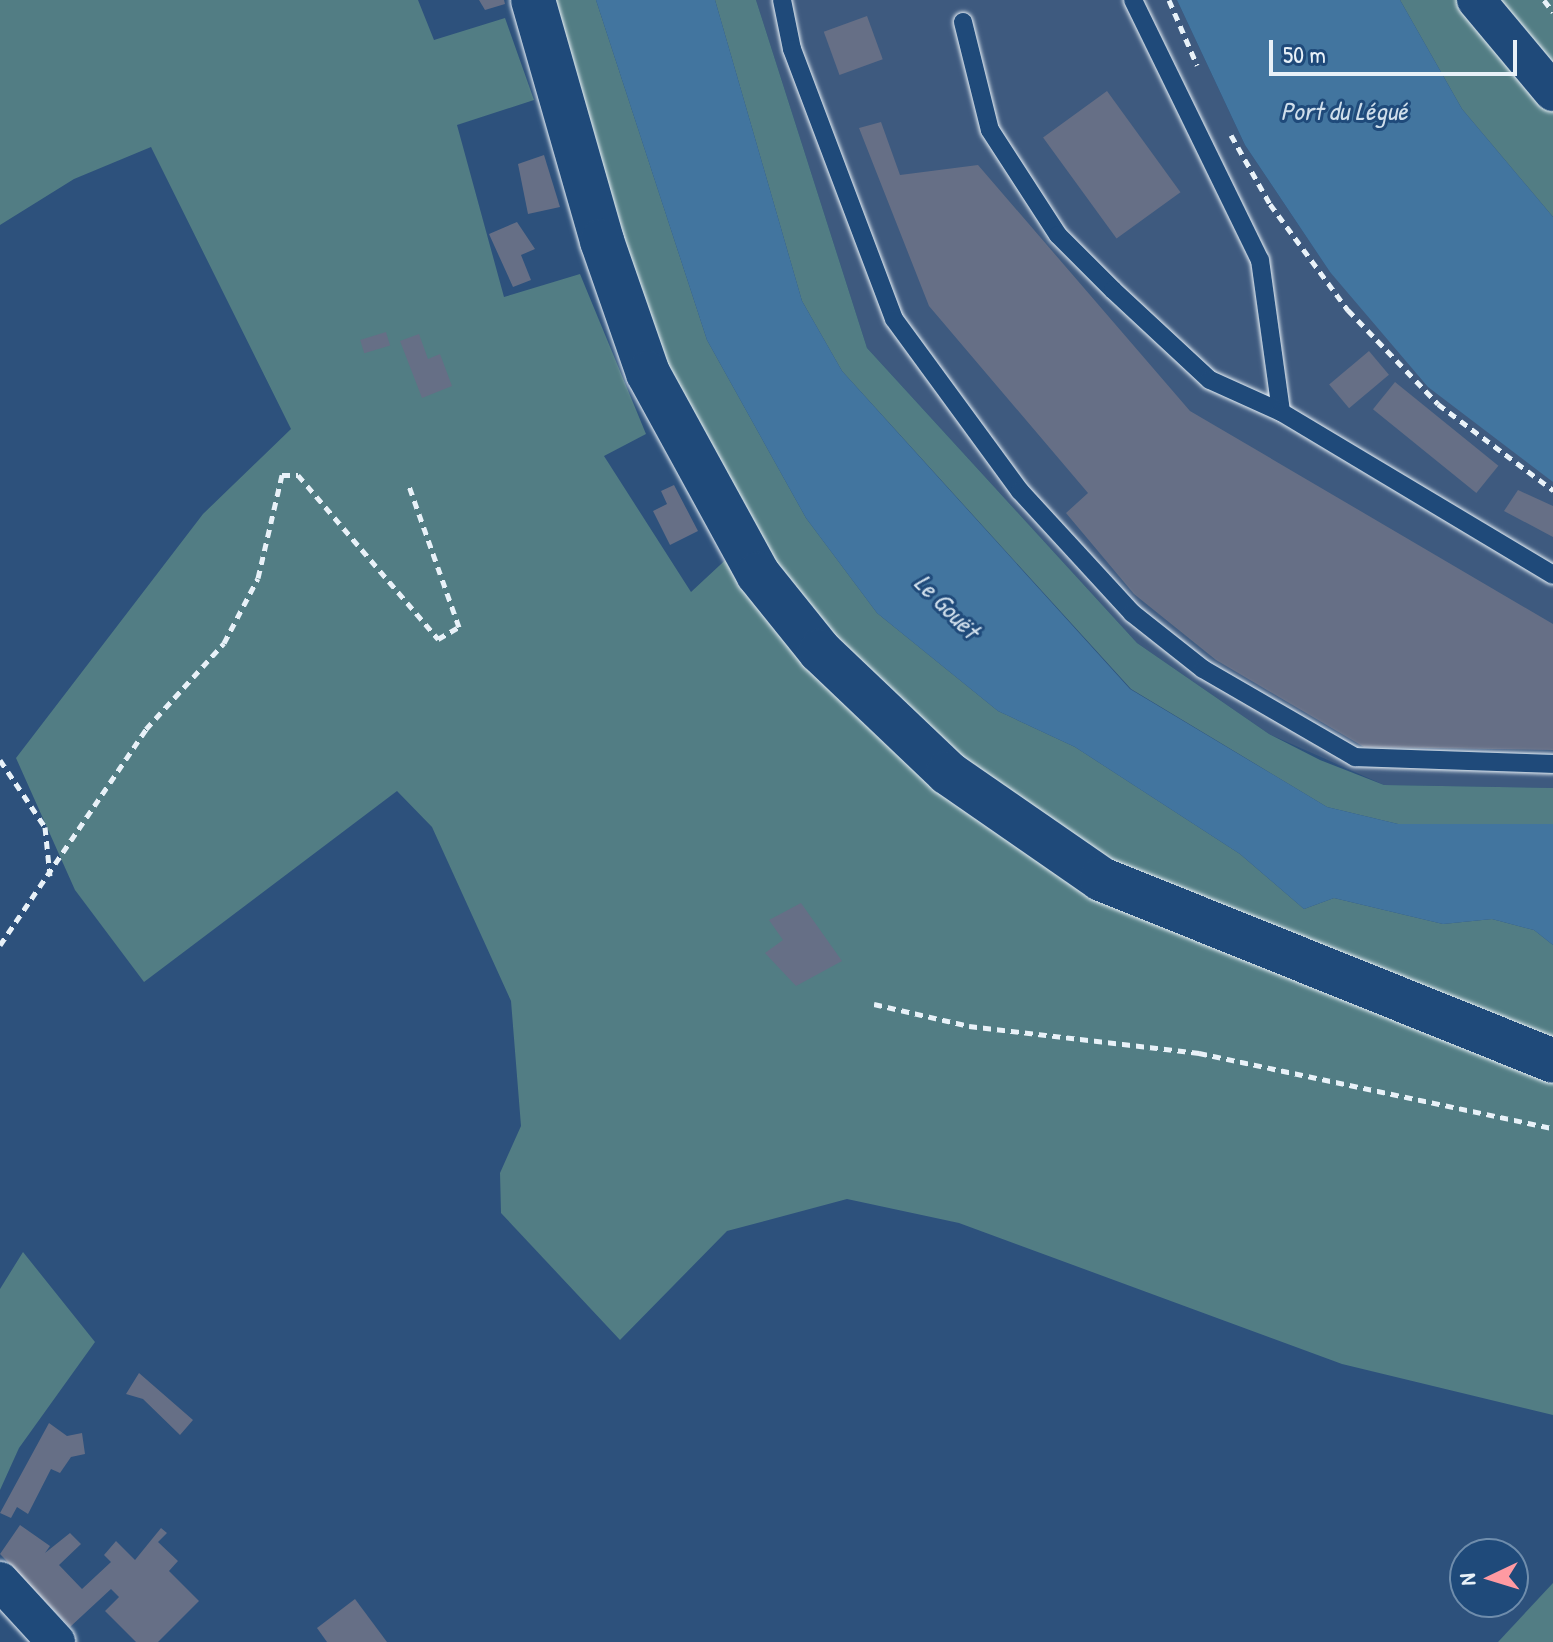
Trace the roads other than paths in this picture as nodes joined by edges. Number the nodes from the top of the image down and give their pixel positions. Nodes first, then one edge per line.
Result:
1 (533, 0) edge
2 (782, 0) edge
3 (1133, 0) edge
4 (1476, 0) edge
5 (963, 22) dead end
6 (1553, 92) edge
7 (1281, 412) junction
8 (1553, 575) edge
9 (1553, 764) edge
10 (1553, 1061) edge
11 (0, 1581) edge
12 (56, 1642) edge

1 - 10 street
2 - 9 lane
3 - 7 lane
4 - 6 street
5 - 7 lane
7 - 8 lane
11 - 12 street

